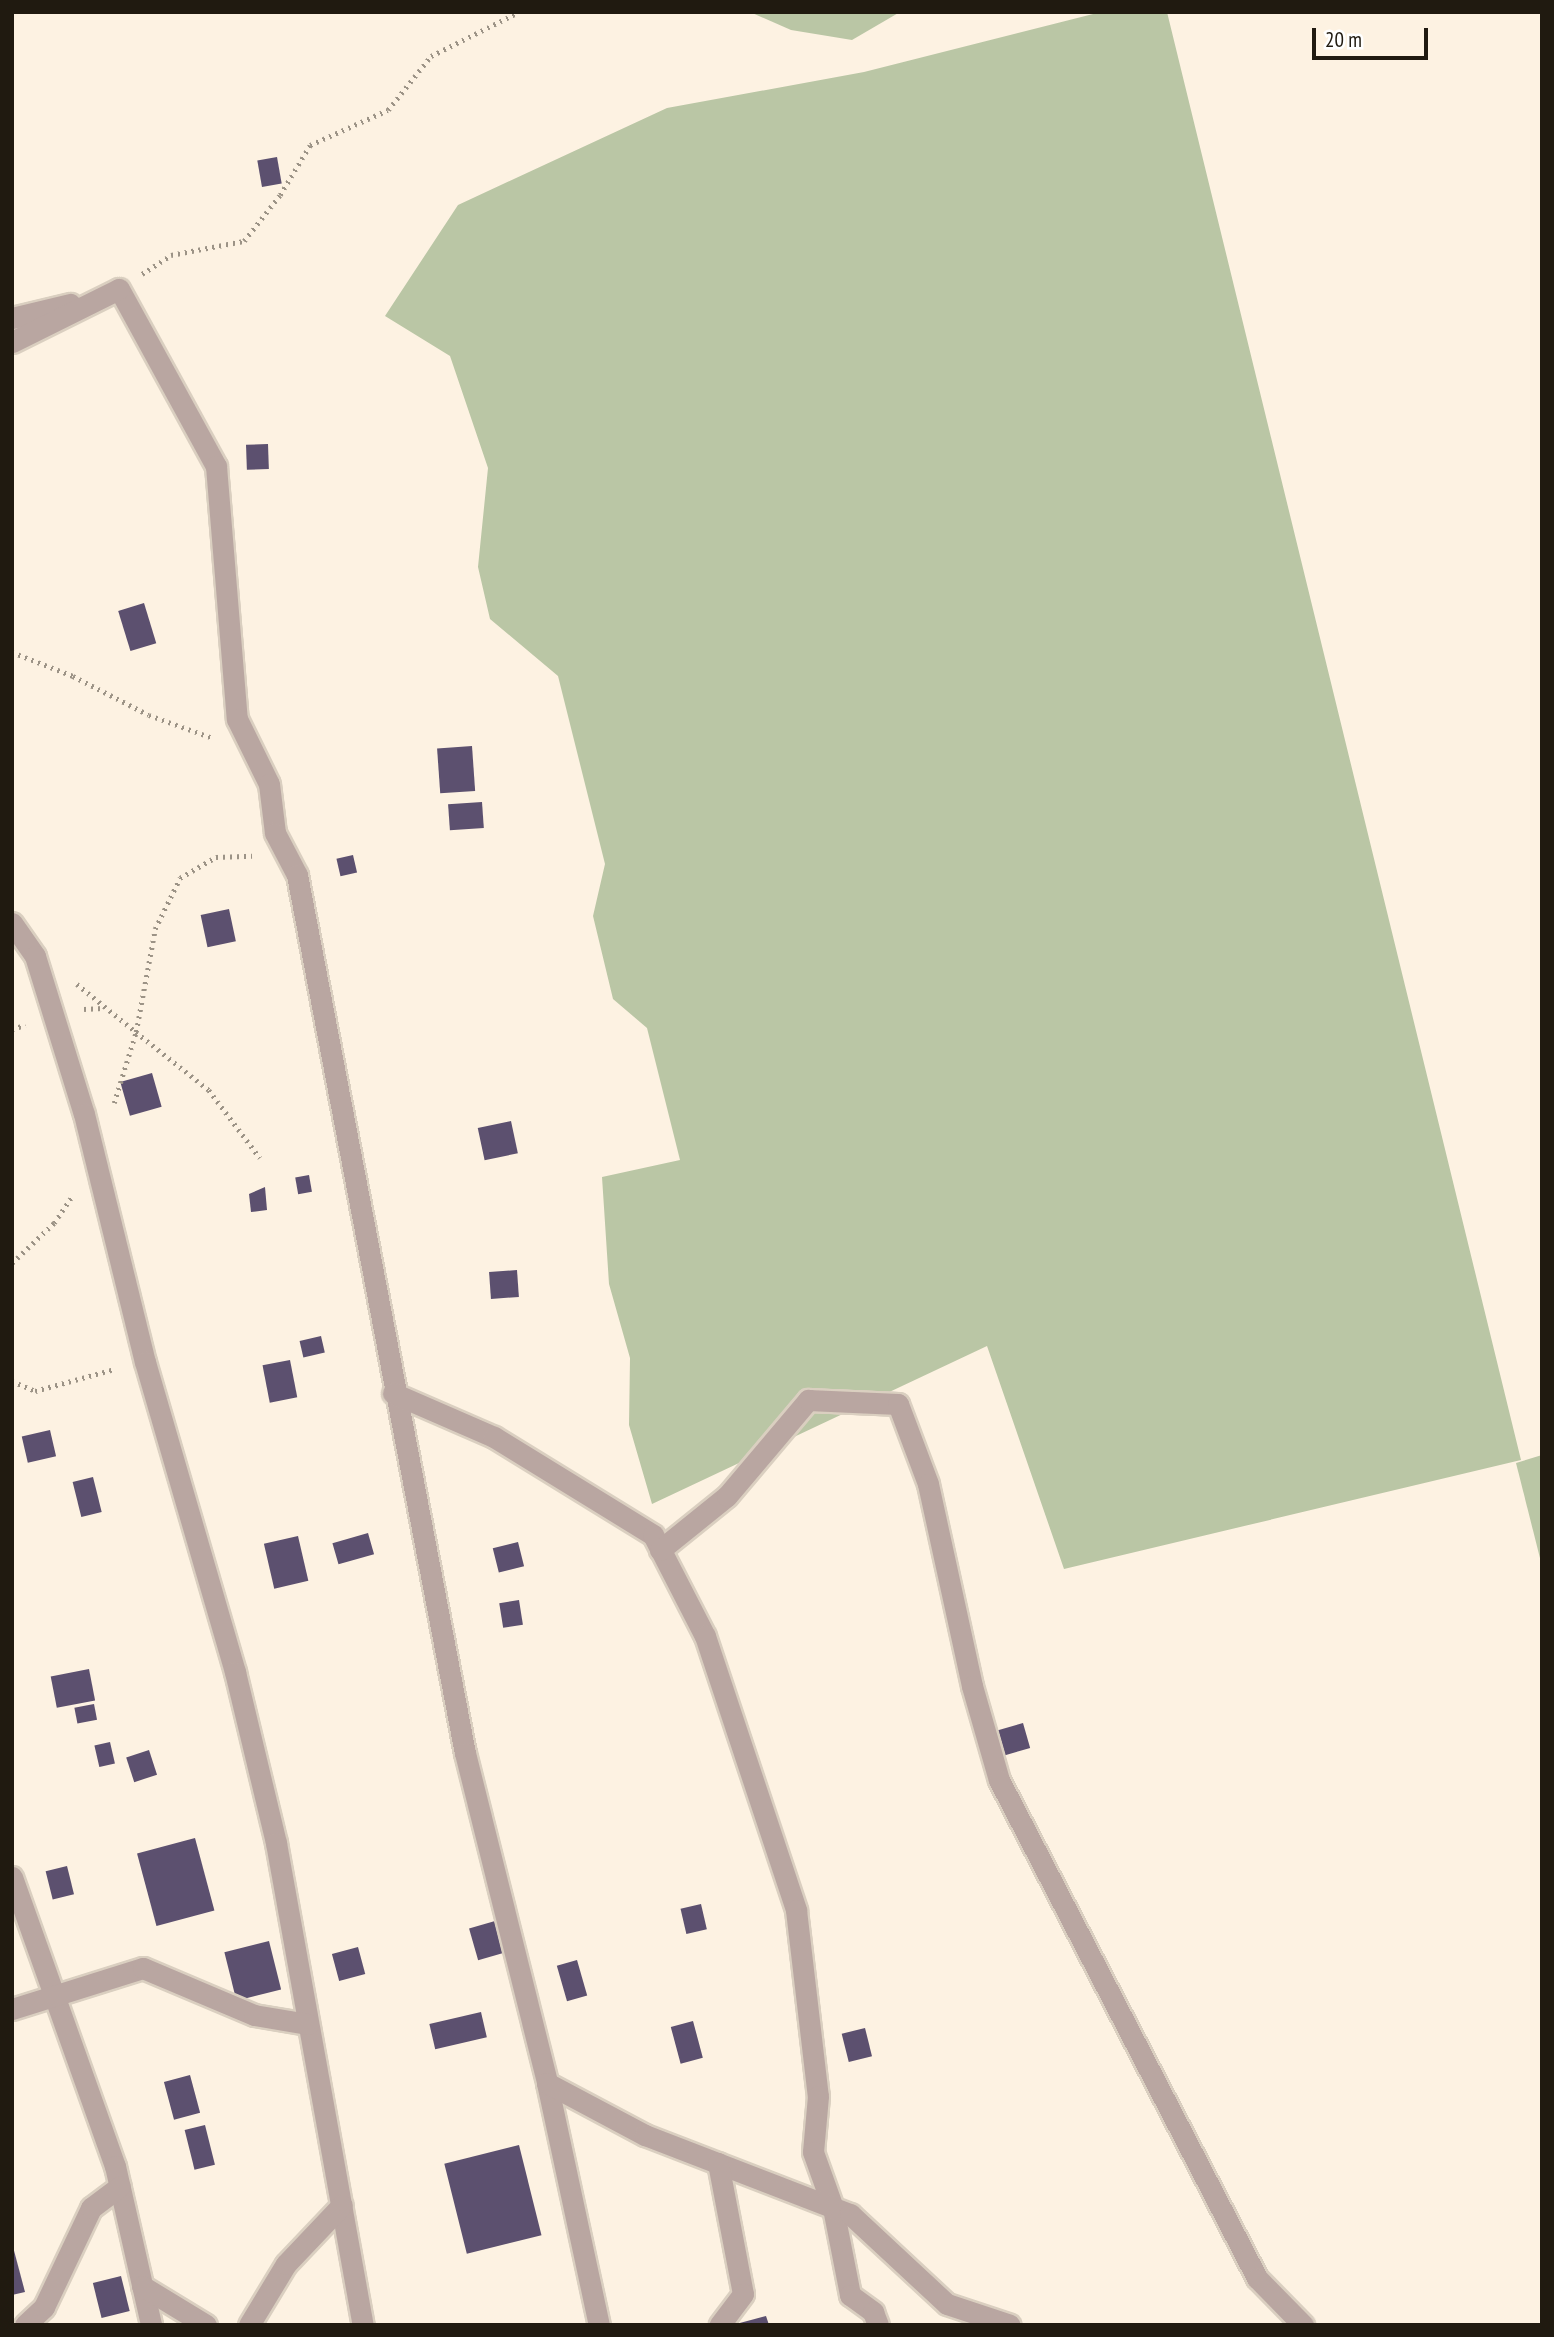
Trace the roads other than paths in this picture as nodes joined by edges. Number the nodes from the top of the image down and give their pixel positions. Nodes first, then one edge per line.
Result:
1 (119, 289) junction
2 (12, 318) edge
3 (12, 342) edge
4 (12, 923) edge
5 (393, 1392) junction
6 (660, 1550) junction
7 (12, 1877) edge
8 (55, 1992) junction
9 (12, 2009) edge
10 (308, 2024) junction
11 (547, 2083) junction
12 (718, 2163) junction
13 (120, 2186) junction
14 (342, 2205) junction
15 (833, 2208) junction
16 (142, 2286) junction
17 (25, 2325) edge
18 (151, 2325) edge
19 (206, 2325) edge
20 (249, 2325) edge
21 (363, 2325) edge
22 (598, 2325) edge
23 (720, 2325) edge
24 (878, 2325) edge
25 (1010, 2325) edge
26 (1303, 2325) edge

1 - 2 street
1 - 3 street
1 - 5 street
4 - 10 street
5 - 6 street
5 - 11 street
6 - 15 street
6 - 26 street
7 - 8 street
8 - 9 street
8 - 10 street
8 - 13 street
10 - 14 street
11 - 12 street
11 - 22 street
12 - 15 street
12 - 23 street
13 - 16 street
13 - 17 street
14 - 20 street
14 - 21 street
15 - 24 street
15 - 25 street
16 - 18 street
16 - 19 street

